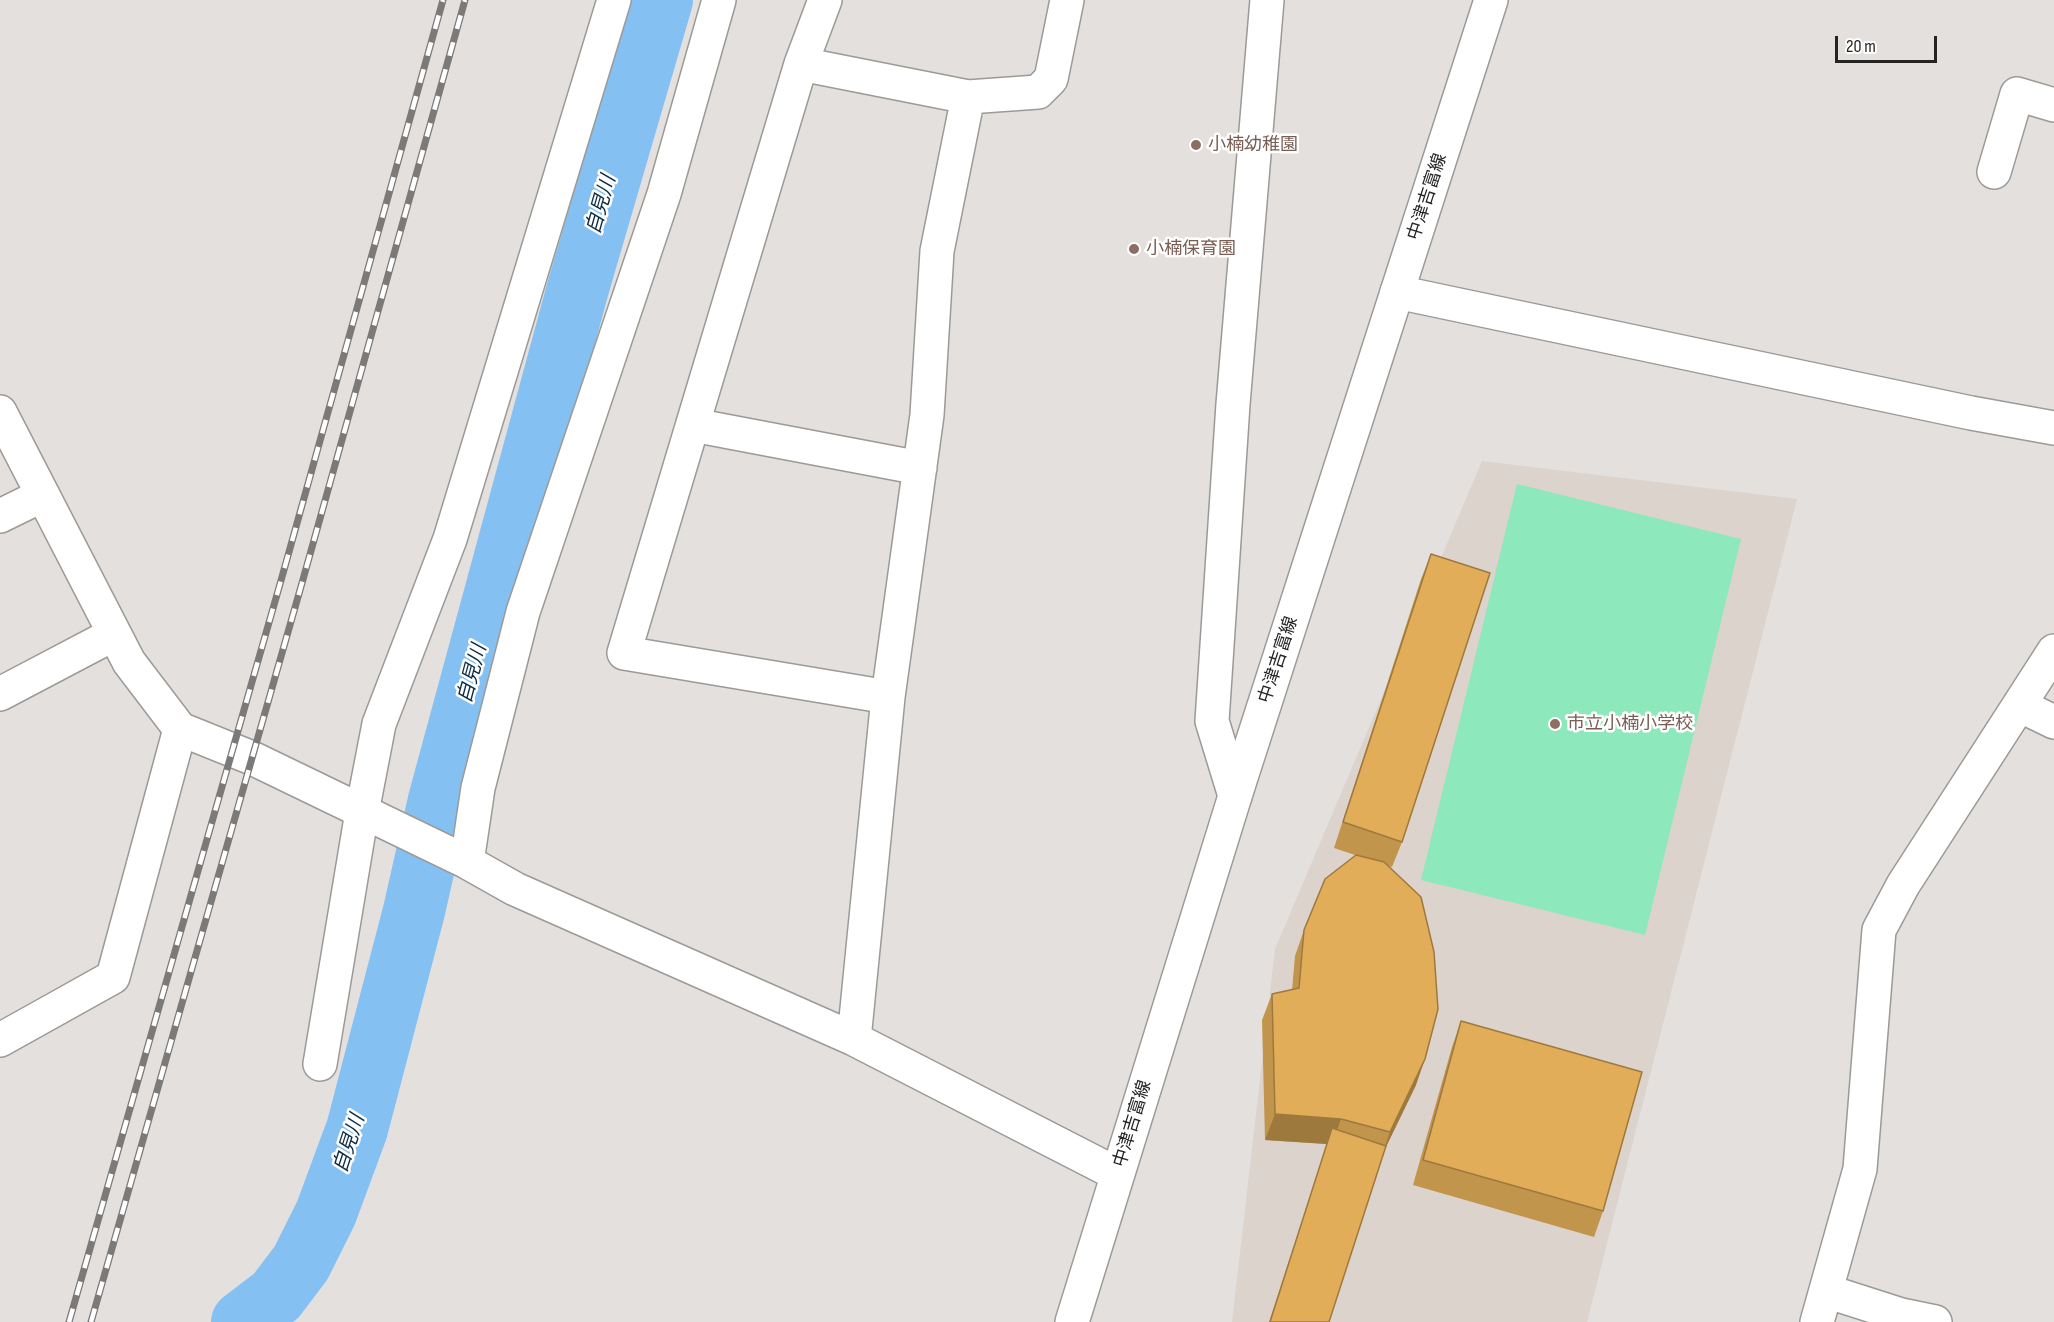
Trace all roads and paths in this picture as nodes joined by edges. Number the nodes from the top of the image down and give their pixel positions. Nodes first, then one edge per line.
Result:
1 (614, 0) edge
2 (719, 0) edge
3 (825, 0) edge
4 (1067, 0) edge
5 (1267, 0) edge
6 (1491, 0) edge
7 (801, 64) junction
8 (968, 97) junction
9 (2054, 105) edge
10 (1994, 172) dead end
11 (1397, 292) junction
12 (0, 412) edge
13 (693, 425) junction
14 (2054, 428) edge
15 (920, 468) junction
16 (43, 495) junction
17 (0, 516) edge
18 (114, 634) junction
19 (2054, 651) edge
20 (0, 693) edge
21 (888, 697) junction
22 (2019, 705) junction
23 (2054, 722) edge
24 (180, 729) junction
25 (1235, 796) junction
26 (369, 816) junction
27 (467, 862) junction
28 (854, 1039) junction
29 (0, 1040) edge
30 (320, 1064) dead end
31 (1117, 1174) junction
32 (1826, 1291) junction
33 (1072, 1322) edge
34 (1817, 1322) edge
35 (1935, 1322) edge

1 - 26 street
2 - 27 street
3 - 7 street
4 - 8 street
5 - 25 street
6 - 11 street, 中津吉富線
7 - 8 street
7 - 13 street
8 - 15 street
9 - 10 street
11 - 14 street
11 - 25 street, 中津吉富線
12 - 16 street
13 - 15 street
13 - 21 street
15 - 21 street
16 - 17 street
16 - 18 street
18 - 20 street
18 - 24 street
19 - 22 street
21 - 28 street
22 - 23 street
22 - 32 street
24 - 26 street
24 - 29 street
25 - 31 street, 中津吉富線
26 - 27 street
26 - 30 street
27 - 28 street
28 - 31 street
31 - 33 street, 中津吉富線
32 - 34 street
32 - 35 street

